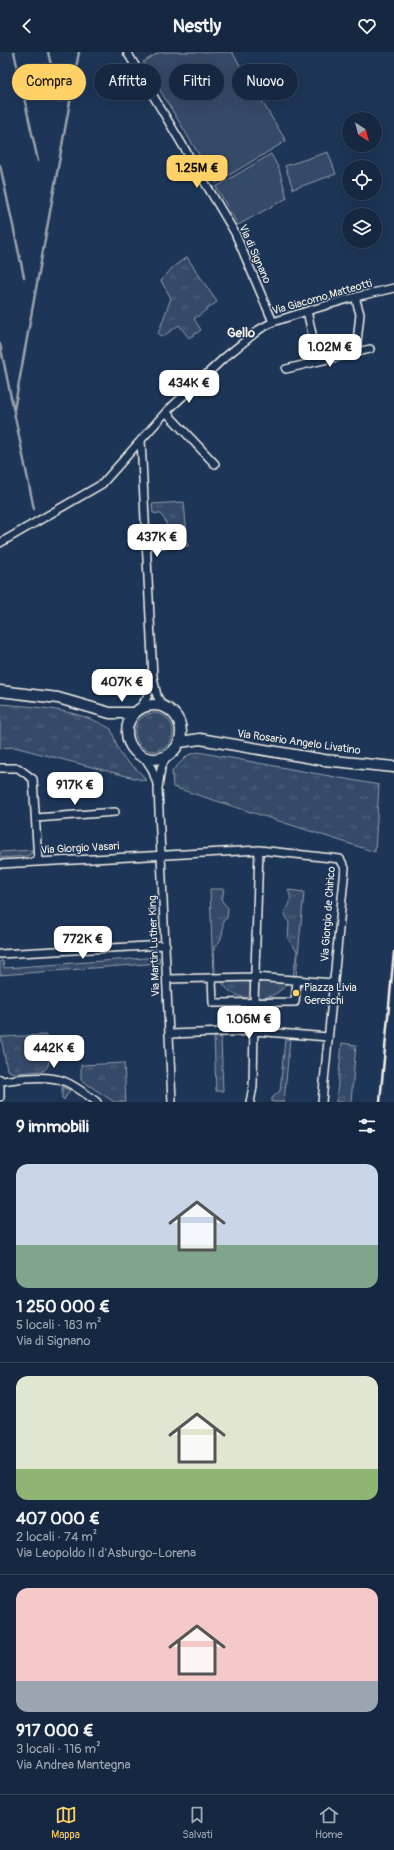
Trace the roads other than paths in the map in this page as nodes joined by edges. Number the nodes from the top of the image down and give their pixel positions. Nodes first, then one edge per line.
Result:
1 (127, 52) edge
2 (394, 288) edge
3 (355, 297) junction
4 (308, 311) junction
5 (273, 322) junction
6 (370, 349) dead end
7 (356, 351) junction
8 (318, 361) junction
9 (286, 369) dead end
10 (166, 412) junction
11 (141, 440) junction
12 (215, 464) dead end
13 (0, 543) edge
14 (153, 677) junction
15 (0, 691) edge
16 (163, 706) junction
17 (137, 710) junction
18 (110, 714) junction
19 (181, 726) junction
20 (127, 732) junction
21 (200, 739) junction
22 (180, 742) junction
23 (166, 757) junction
24 (145, 758) junction
25 (394, 766) edge
26 (0, 768) edge
27 (158, 788) junction
28 (115, 812) dead end
29 (36, 818) junction
30 (259, 850) junction
31 (162, 854) junction
32 (38, 861) junction
33 (0, 864) edge
34 (166, 945) junction
35 (0, 954) edge
36 (255, 976) junction
37 (212, 978) junction
38 (167, 979) junction
39 (297, 980) junction
40 (333, 983) junction
41 (254, 1002) junction
42 (254, 1027) junction
43 (169, 1034) junction
44 (328, 1037) junction
45 (0, 1080) edge
46 (0, 1096) edge
47 (97, 1102) edge
48 (172, 1102) edge
49 (250, 1102) edge
50 (322, 1102) edge

1 - 5 street, Via di Signano
2 - 3 street, Via Giacomo Matteotti
3 - 4 street, Via Giacomo Matteotti
3 - 7 street
4 - 5 street, Via Giacomo Matteotti
4 - 8 street
5 - 10 street, Via Giacomo Matteotti
6 - 7 street
7 - 8 street
8 - 9 street
10 - 11 street, Via Giacomo Matteotti
10 - 12 street
11 - 13 street, Via Giacomo Matteotti
11 - 14 street
14 - 16 street
14 - 17 street
15 - 18 street
16 - 17 street
16 - 19 street
17 - 18 street
17 - 20 street
18 - 20 street
19 - 21 street, Via Rosario Angelo Livatino
19 - 22 street
20 - 24 street
21 - 22 street, Via Rosario Angelo Livatino
21 - 25 street, Via Rosario Angelo Livatino
22 - 23 street
23 - 24 street
23 - 27 street
24 - 27 street
26 - 29 street
27 - 31 street, Via Martin Luther King
28 - 29 street
29 - 32 street
30 - 31 street, Via Giorgio de Chirico
30 - 36 street
30 - 40 street, Via Giorgio de Chirico
31 - 32 street, Via Giorgio Vasari
31 - 34 street, Via Martin Luther King
32 - 33 street, Via Giorgio Vasari
34 - 35 street
34 - 38 street, Via Martin Luther King
36 - 37 street
36 - 39 street
36 - 41 street
37 - 38 street
37 - 41 street
38 - 43 street, Via Martin Luther King
39 - 40 street
39 - 41 street
40 - 44 street, Via Giorgio de Chirico
42 - 43 street
42 - 44 street
42 - 49 street
43 - 48 street, Via Martin Luther King
44 - 50 street, Via Giorgio de Chirico
45 - 46 street
45 - 47 street

